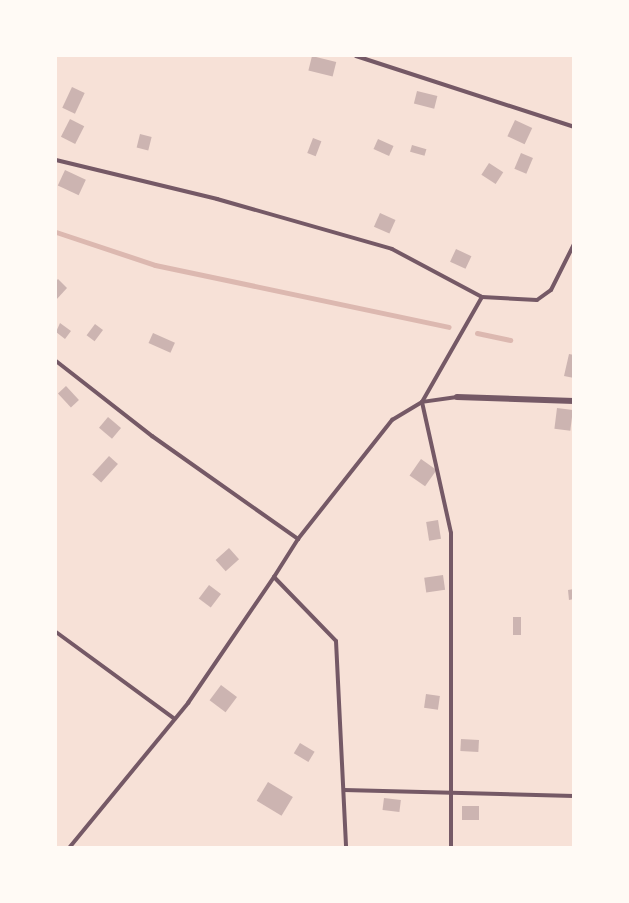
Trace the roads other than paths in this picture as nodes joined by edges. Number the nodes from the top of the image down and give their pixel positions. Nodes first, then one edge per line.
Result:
1 (356, 56) edge
2 (573, 127) edge
3 (56, 160) edge
4 (573, 244) edge
5 (482, 297) junction
6 (56, 360) edge
7 (458, 397) joint
8 (573, 401) edge
9 (422, 402) junction
10 (298, 539) junction
11 (274, 577) junction
12 (56, 632) edge
13 (175, 719) junction
14 (344, 790) junction
15 (453, 793) junction
16 (573, 796) edge
17 (69, 848) edge
18 (346, 848) edge
19 (451, 848) edge

1 - 2 lane
3 - 5 lane
4 - 5 lane
5 - 9 lane
6 - 10 lane
7 - 8 street
7 - 9 lane
9 - 10 lane
9 - 15 lane
10 - 11 lane
11 - 13 lane
11 - 14 lane
12 - 13 lane
13 - 17 lane
14 - 15 lane
14 - 18 lane
15 - 16 lane
15 - 19 lane

